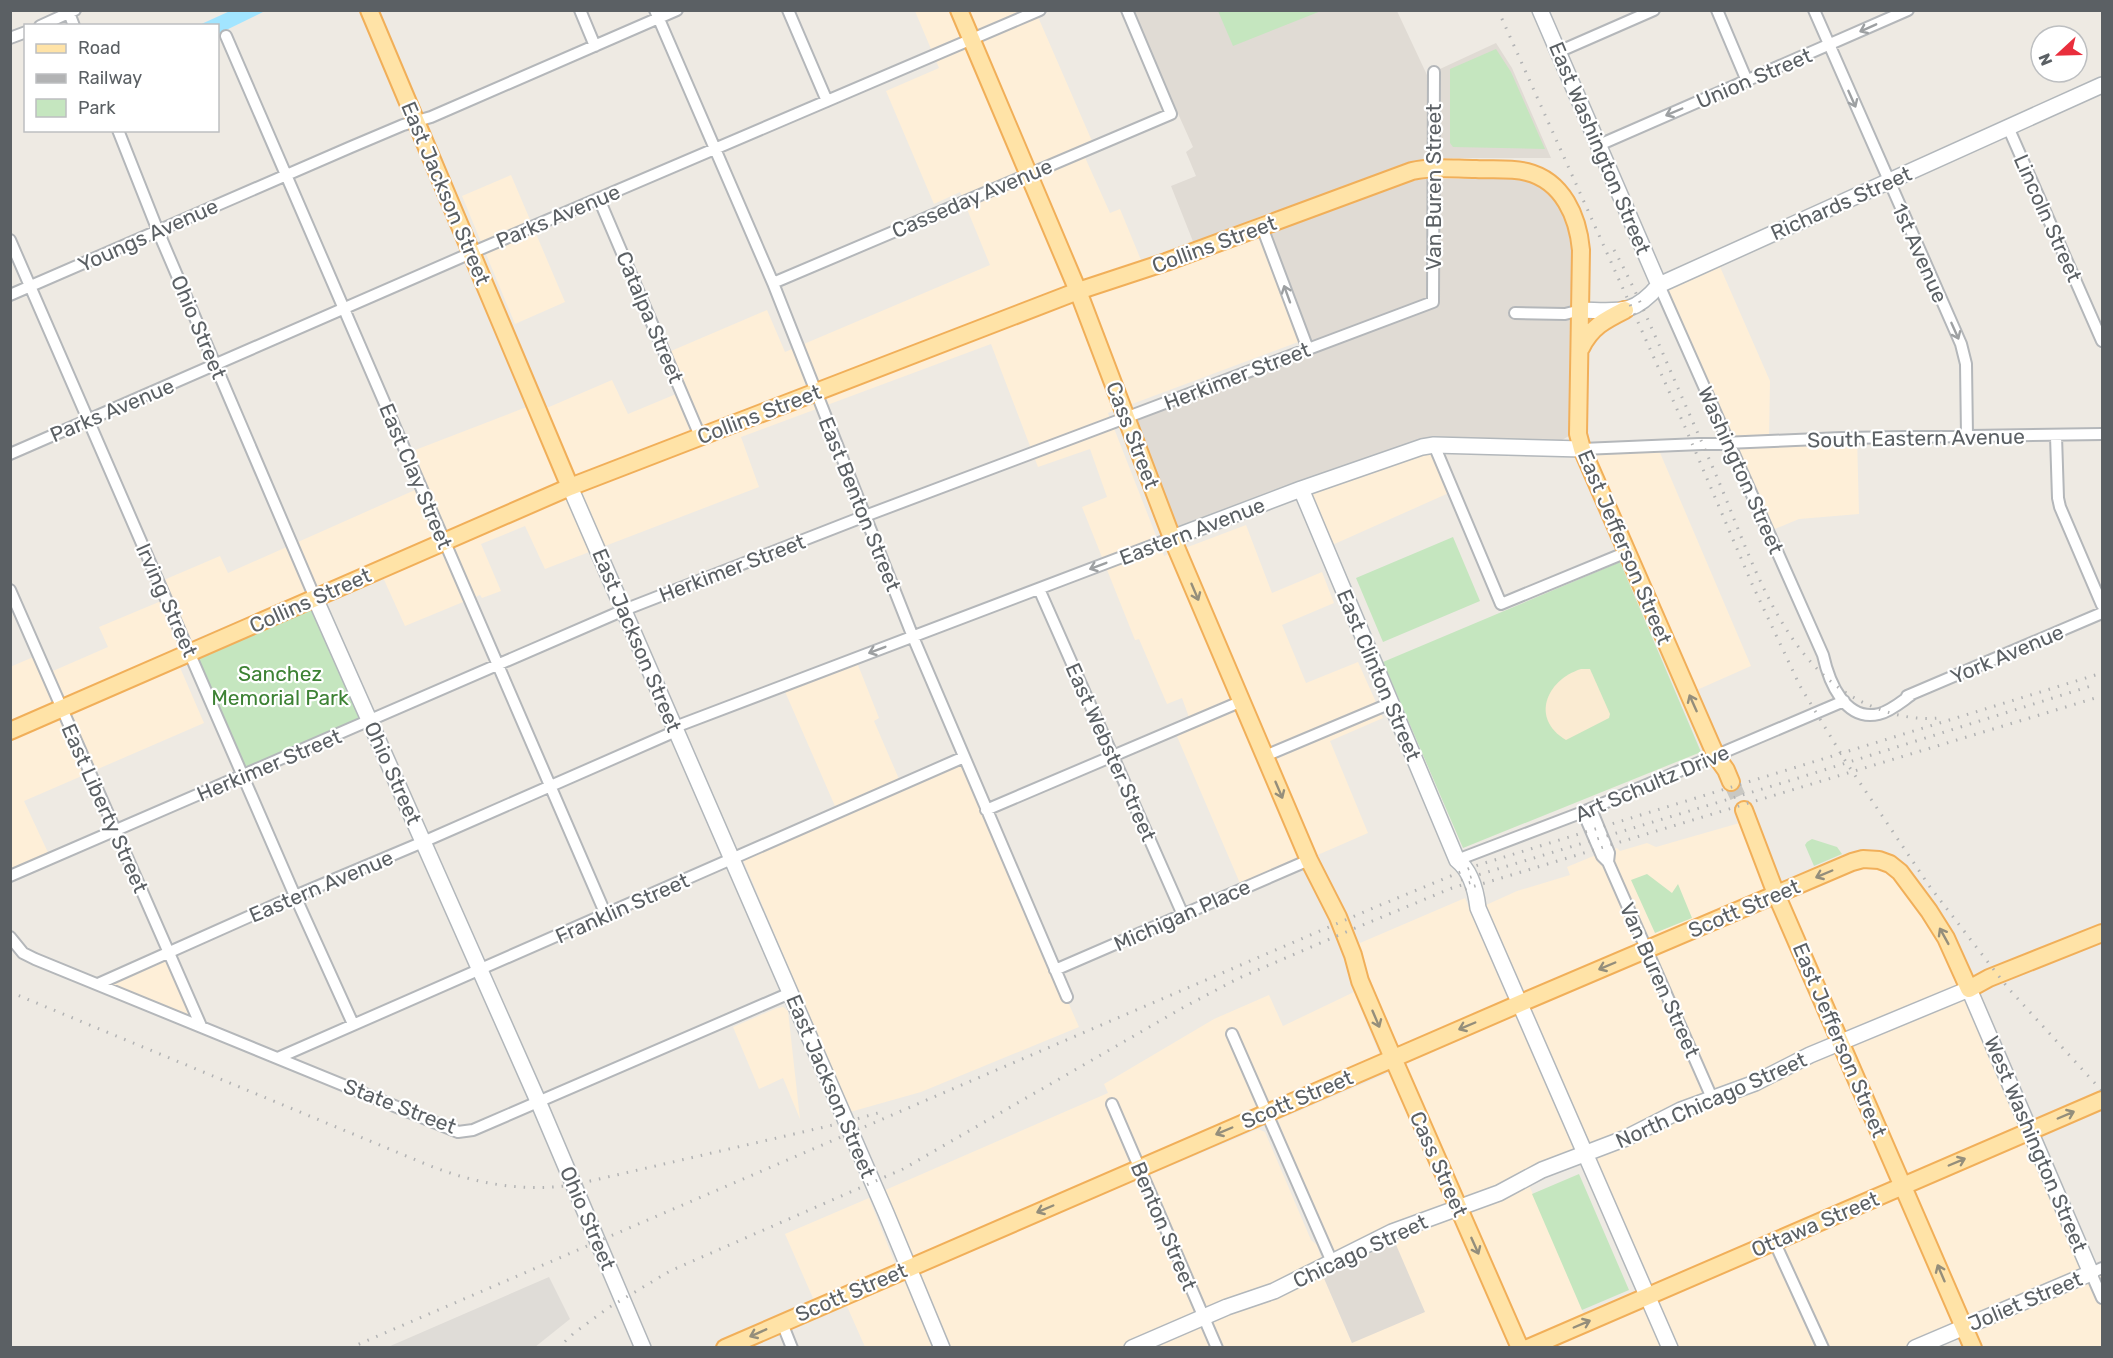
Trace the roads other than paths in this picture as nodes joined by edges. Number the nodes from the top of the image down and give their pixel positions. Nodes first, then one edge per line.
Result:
1 (369, 10) edge
2 (580, 10) edge
3 (677, 10) edge
4 (788, 10) edge
5 (958, 10) edge
6 (1040, 10) edge
7 (1127, 10) edge
8 (1540, 10) edge
9 (1654, 10) edge
10 (1717, 10) edge
11 (1814, 10) edge
12 (1908, 10) edge
13 (70, 11) edge
14 (657, 14) edge
15 (44, 24) edge
16 (226, 36) dead end
17 (971, 40) junction
18 (1828, 45) junction
19 (595, 46) junction
20 (1558, 52) junction
21 (1434, 72) dead end
22 (1747, 81) junction
23 (2103, 85) edge
24 (826, 101) junction
25 (416, 122) junction
26 (2008, 127) junction
27 (119, 132) edge
28 (1599, 145) junction
29 (715, 149) junction
30 (1432, 168) junction
31 (1527, 172) joint
32 (1029, 174) junction
33 (286, 175) junction
34 (1888, 182) junction
35 (599, 198) junction
36 (1262, 226) junction
37 (158, 231) junction
38 (10, 240) edge
39 (471, 253) junction
40 (773, 283) junction
41 (1659, 285) junction
42 (30, 287) junction
43 (1078, 291) junction
44 (10, 295) edge
45 (1432, 302) joint
46 (344, 308) junction
47 (1581, 310) junction
48 (1625, 310) junction
49 (1515, 313) dead end
50 (2103, 341) edge
51 (1308, 349) junction
52 (1580, 349) junction
53 (215, 365) junction
54 (816, 392) junction
55 (1127, 419) junction
56 (88, 420) junction
57 (2103, 434) edge
58 (700, 436) junction
59 (1967, 436) junction
60 (2056, 436) junction
61 (1729, 442) junction
62 (1434, 445) junction
63 (1582, 449) junction
64 (10, 454) edge
65 (570, 487) junction
66 (1301, 489) junction
67 (865, 516) junction
68 (1172, 538) junction
69 (444, 542) junction
70 (1627, 552) junction
71 (1039, 589) junction
72 (10, 590) edge
73 (315, 598) junction
74 (2103, 605) edge
75 (624, 610) junction
76 (2103, 613) edge
77 (913, 637) junction
78 (190, 653) junction
79 (498, 665) junction
80 (1242, 701) junction
81 (1844, 701) junction
82 (1391, 703) junction
83 (62, 709) junction
84 (370, 722) junction
85 (676, 729) junction
86 (10, 731) edge
87 (1112, 756) junction
88 (1265, 756) junction
89 (1716, 756) junction
90 (964, 757) junction
91 (243, 776) junction
92 (1727, 783) tunnel mouth
93 (550, 786) junction
94 (986, 810) junction
95 (1587, 811) junction
96 (1739, 811) tunnel mouth
97 (116, 831) junction
98 (423, 842) junction
99 (732, 860) junction
100 (1309, 860) junction
101 (1457, 860) junction
102 (10, 876) edge
103 (1776, 894) junction
104 (295, 896) junction
105 (606, 915) junction
106 (1183, 915) junction
107 (2103, 933) edge
108 (11, 938) edge
109 (1647, 949) junction
110 (169, 952) junction
111 (479, 970) junction
112 (1055, 970) junction
113 (98, 984) junction
114 (1969, 989) junction
115 (790, 993) junction
116 (1067, 997) dead end
117 (1521, 1003) junction
118 (354, 1024) junction
119 (201, 1026) junction
120 (1232, 1034) dead end
121 (1841, 1042) junction
122 (280, 1057) junction
123 (1393, 1058) junction
124 (1712, 1098) junction
125 (2103, 1100) edge
126 (538, 1101) junction
127 (1112, 1104) dead end
128 (1266, 1113) junction
129 (2030, 1131) junction
130 (1586, 1152) junction
131 (1139, 1168) junction
132 (1903, 1186) junction
133 (1458, 1208) junction
134 (1774, 1241) junction
135 (1332, 1262) junction
136 (908, 1268) junction
137 (2097, 1270) edge
138 (1648, 1296) junction
139 (2103, 1298) edge
140 (1204, 1317) junction
141 (782, 1323) junction
142 (1964, 1327) junction
143 (643, 1347) edge
144 (725, 1347) edge
145 (792, 1347) edge
146 (942, 1347) edge
147 (1132, 1347) edge
148 (1217, 1347) edge
149 (1520, 1347) edge
150 (1528, 1347) edge
151 (1671, 1347) edge
152 (1823, 1347) edge
153 (1915, 1347) edge
154 (1973, 1347) edge

1 - 25 main road, East Jackson Street
2 - 19 street
3 - 14 street, Youngs Avenue
4 - 24 street
5 - 17 main road, Cass Street
6 - 17 street, Parks Avenue
7 - 32 street, Casseday Avenue
8 - 20 street, East Washington Street
9 - 20 street
10 - 22 street
11 - 18 street, 1st Avenue
12 -> 18 street, Union Street
13 - 15 street
14 - 19 street, Youngs Avenue
14 - 29 street, East Benton Street
16 - 33 street, East Clay Street
17 - 24 street, Parks Avenue
17 - 32 main road, Cass Street
18 - 22 street, Union Street
18 -> 34 street, 1st Avenue
19 - 25 street, Youngs Avenue
20 - 28 street, East Washington Street
21 - 30 street, Van Buren Street
22 -> 28 street, Union Street
23 - 26 street, Richards Street
24 - 29 street, Parks Avenue
25 - 33 street, Youngs Avenue
25 - 39 main road, East Jackson Street
26 - 34 street, Richards Street
26 - 50 street, Lincoln Street
27 - 37 street, Ohio Street
28 - 41 street, East Washington Street
29 - 35 street, Parks Avenue
29 - 40 street, East Benton Street
30 - 31 main road, Collins Street
30 - 36 main road, Collins Street
30 - 45 street, Van Buren Street
31 - 47 main road, East Jefferson Street
32 - 40 street, Casseday Avenue
32 - 43 main road, Cass Street
33 - 37 street, Youngs Avenue
33 - 46 street, East Clay Street
34 - 41 street, Richards Street
34 -> 59 street, 1st Avenue
35 - 39 street, Parks Avenue
35 - 58 street, Catalpa Street
36 - 43 main road, Collins Street
51 -> 36 street
37 - 42 street, Youngs Avenue
37 - 53 street, Ohio Street
38 - 42 street, Irving Street
39 - 46 street, Parks Avenue
39 - 65 main road, East Jackson Street
40 - 54 street, East Benton Street
41 - 48 street, Richards Street
41 - 61 street, Washington Street
42 - 44 street, Youngs Avenue
42 - 56 street, Irving Street
43 - 54 main road, Collins Street
43 - 55 main road, Cass Street
45 - 51 street, Herkimer Street
46 - 53 street, Parks Avenue
46 - 69 street, East Clay Street
47 - 48 street
47 - 49 street
47 - 52 main road, East Jefferson Street
48 - 52 main road
51 - 55 street, Herkimer Street
52 - 63 main road, East Jefferson Street
53 - 56 street, Parks Avenue
53 - 73 street, Ohio Street
54 - 58 main road, Collins Street
54 - 67 street, East Benton Street
55 - 67 street, Herkimer Street
55 - 68 main road, Cass Street
56 - 64 street, Parks Avenue
56 - 78 street, Irving Street
57 - 60 street, South Eastern Avenue
58 - 65 main road, Collins Street
59 - 60 street, South Eastern Avenue
59 - 61 street, South Eastern Avenue
60 - 74 street
61 - 63 street, Eastern Avenue
61 - 81 street, Washington Street
62 - 63 street, Eastern Avenue
62 - 66 street, Eastern Avenue
62 - 70 street
63 - 70 main road, East Jefferson Street
65 - 69 main road, Collins Street
65 - 75 street, East Jackson Street
66 - 68 street, Eastern Avenue
66 - 82 street, East Clinton Street
67 - 75 street, Herkimer Street
67 - 77 street, East Benton Street
68 -> 71 street, Eastern Avenue
68 -> 80 main road, Cass Street
69 - 73 main road, Collins Street
69 - 79 street, East Clay Street
89 -> 70 main road, East Jefferson Street
71 - 77 street, Eastern Avenue
71 - 87 street, East Webster Street
72 - 83 street, East Liberty Street
73 - 78 main road, Collins Street
73 - 84 street, Ohio Street
75 - 79 street, Herkimer Street
75 - 85 street, East Jackson Street
76 - 81 street, York Avenue
77 -> 85 street, Eastern Avenue
77 - 90 street, East Benton Street
78 - 83 main road, Collins Street
78 - 91 street, Irving Street
79 - 84 street, Herkimer Street
79 - 93 street, East Clay Street
80 - 87 street
80 - 88 main road, Cass Street
81 - 89 street, Art Schultz Drive
82 - 88 street
82 - 101 street, East Clinton Street
83 - 86 main road, Collins Street
83 - 97 street, East Liberty Street
84 - 91 street, Herkimer Street
84 - 98 street, Ohio Street
85 - 93 street, Eastern Avenue
85 - 99 street, East Jackson Street
87 - 94 street
87 - 106 street, East Webster Street
88 -> 100 main road, Cass Street
89 - 92 main road, East Jefferson Street
89 - 95 street, Art Schultz Drive
90 - 94 street, East Benton Street
90 - 99 street, Franklin Street
91 - 97 street, Herkimer Street
91 - 104 street, Irving Street
93 - 98 street, Eastern Avenue
93 - 105 street, East Clay Street
94 - 112 street, East Benton Street
95 - 101 street, Art Schultz Drive
95 - 109 street, Van Buren Street
96 - 103 main road, East Jefferson Street
97 - 102 street, Herkimer Street
97 - 110 street, East Liberty Street
98 - 104 street, Eastern Avenue
98 - 111 street, Ohio Street
99 - 105 street, Franklin Street
99 - 115 street, East Jackson Street
100 - 106 street, Michigan Place
100 -> 123 main road, Cass Street
101 - 117 street, East Clinton Street
103 - 109 main road, Scott Street
114 -> 103 main road, Scott Street
103 - 121 main road, East Jefferson Street
104 - 110 street, Eastern Avenue
104 - 118 street, Irving Street
105 - 111 street, Franklin Street
106 - 112 street, Michigan Place
107 - 114 main road
108 - 113 street, State Street
109 -> 117 main road, Scott Street
109 - 124 street, Van Buren Street
110 - 113 street, Eastern Avenue
110 - 119 street, East Liberty Street
111 - 118 street, Franklin Street
111 - 126 street, Ohio Street
112 - 116 street, East Benton Street
113 - 119 street, State Street
114 - 121 street, North Chicago Street
114 - 129 street, West Washington Street
115 - 126 street, State Street
115 - 136 street, East Jackson Street
117 -> 123 main road, Scott Street
117 - 130 street, East Clinton Street
118 - 122 street, Franklin Street
119 - 122 street, State Street
120 - 128 street
121 - 124 street, North Chicago Street
121 - 132 main road, East Jefferson Street
122 - 126 street, State Street
123 - 128 main road, Scott Street
123 - 133 main road, Cass Street
124 - 130 street, North Chicago Street
129 -> 125 main road, Ottawa Street
126 - 143 street, Ohio Street
127 - 131 street, Benton Street
128 -> 131 main road, Scott Street
128 - 135 street
132 -> 129 main road, Ottawa Street
129 - 137 street, West Washington Street
130 - 133 street, Chicago Street
130 - 138 street, East Clinton Street
131 -> 136 main road, Scott Street
131 - 140 street, Benton Street
132 - 134 main road, Ottawa Street
142 -> 132 main road, East Jefferson Street
133 - 135 street, Chicago Street
133 -> 149 main road, Cass Street
134 - 138 main road, Ottawa Street
134 - 152 street
135 - 140 street, Chicago Street
136 - 141 main road, Scott Street
136 - 146 street, East Jackson Street
137 - 139 street, West Washington Street
137 - 142 street, Joliet Street
150 -> 138 main road, Ottawa Street
138 - 151 street, East Clinton Street
140 - 147 street, Chicago Street
140 - 148 street, Benton Street
141 -> 144 main road, Scott Street
141 - 145 street
142 - 153 street, Joliet Street
142 - 154 main road, East Jefferson Street

